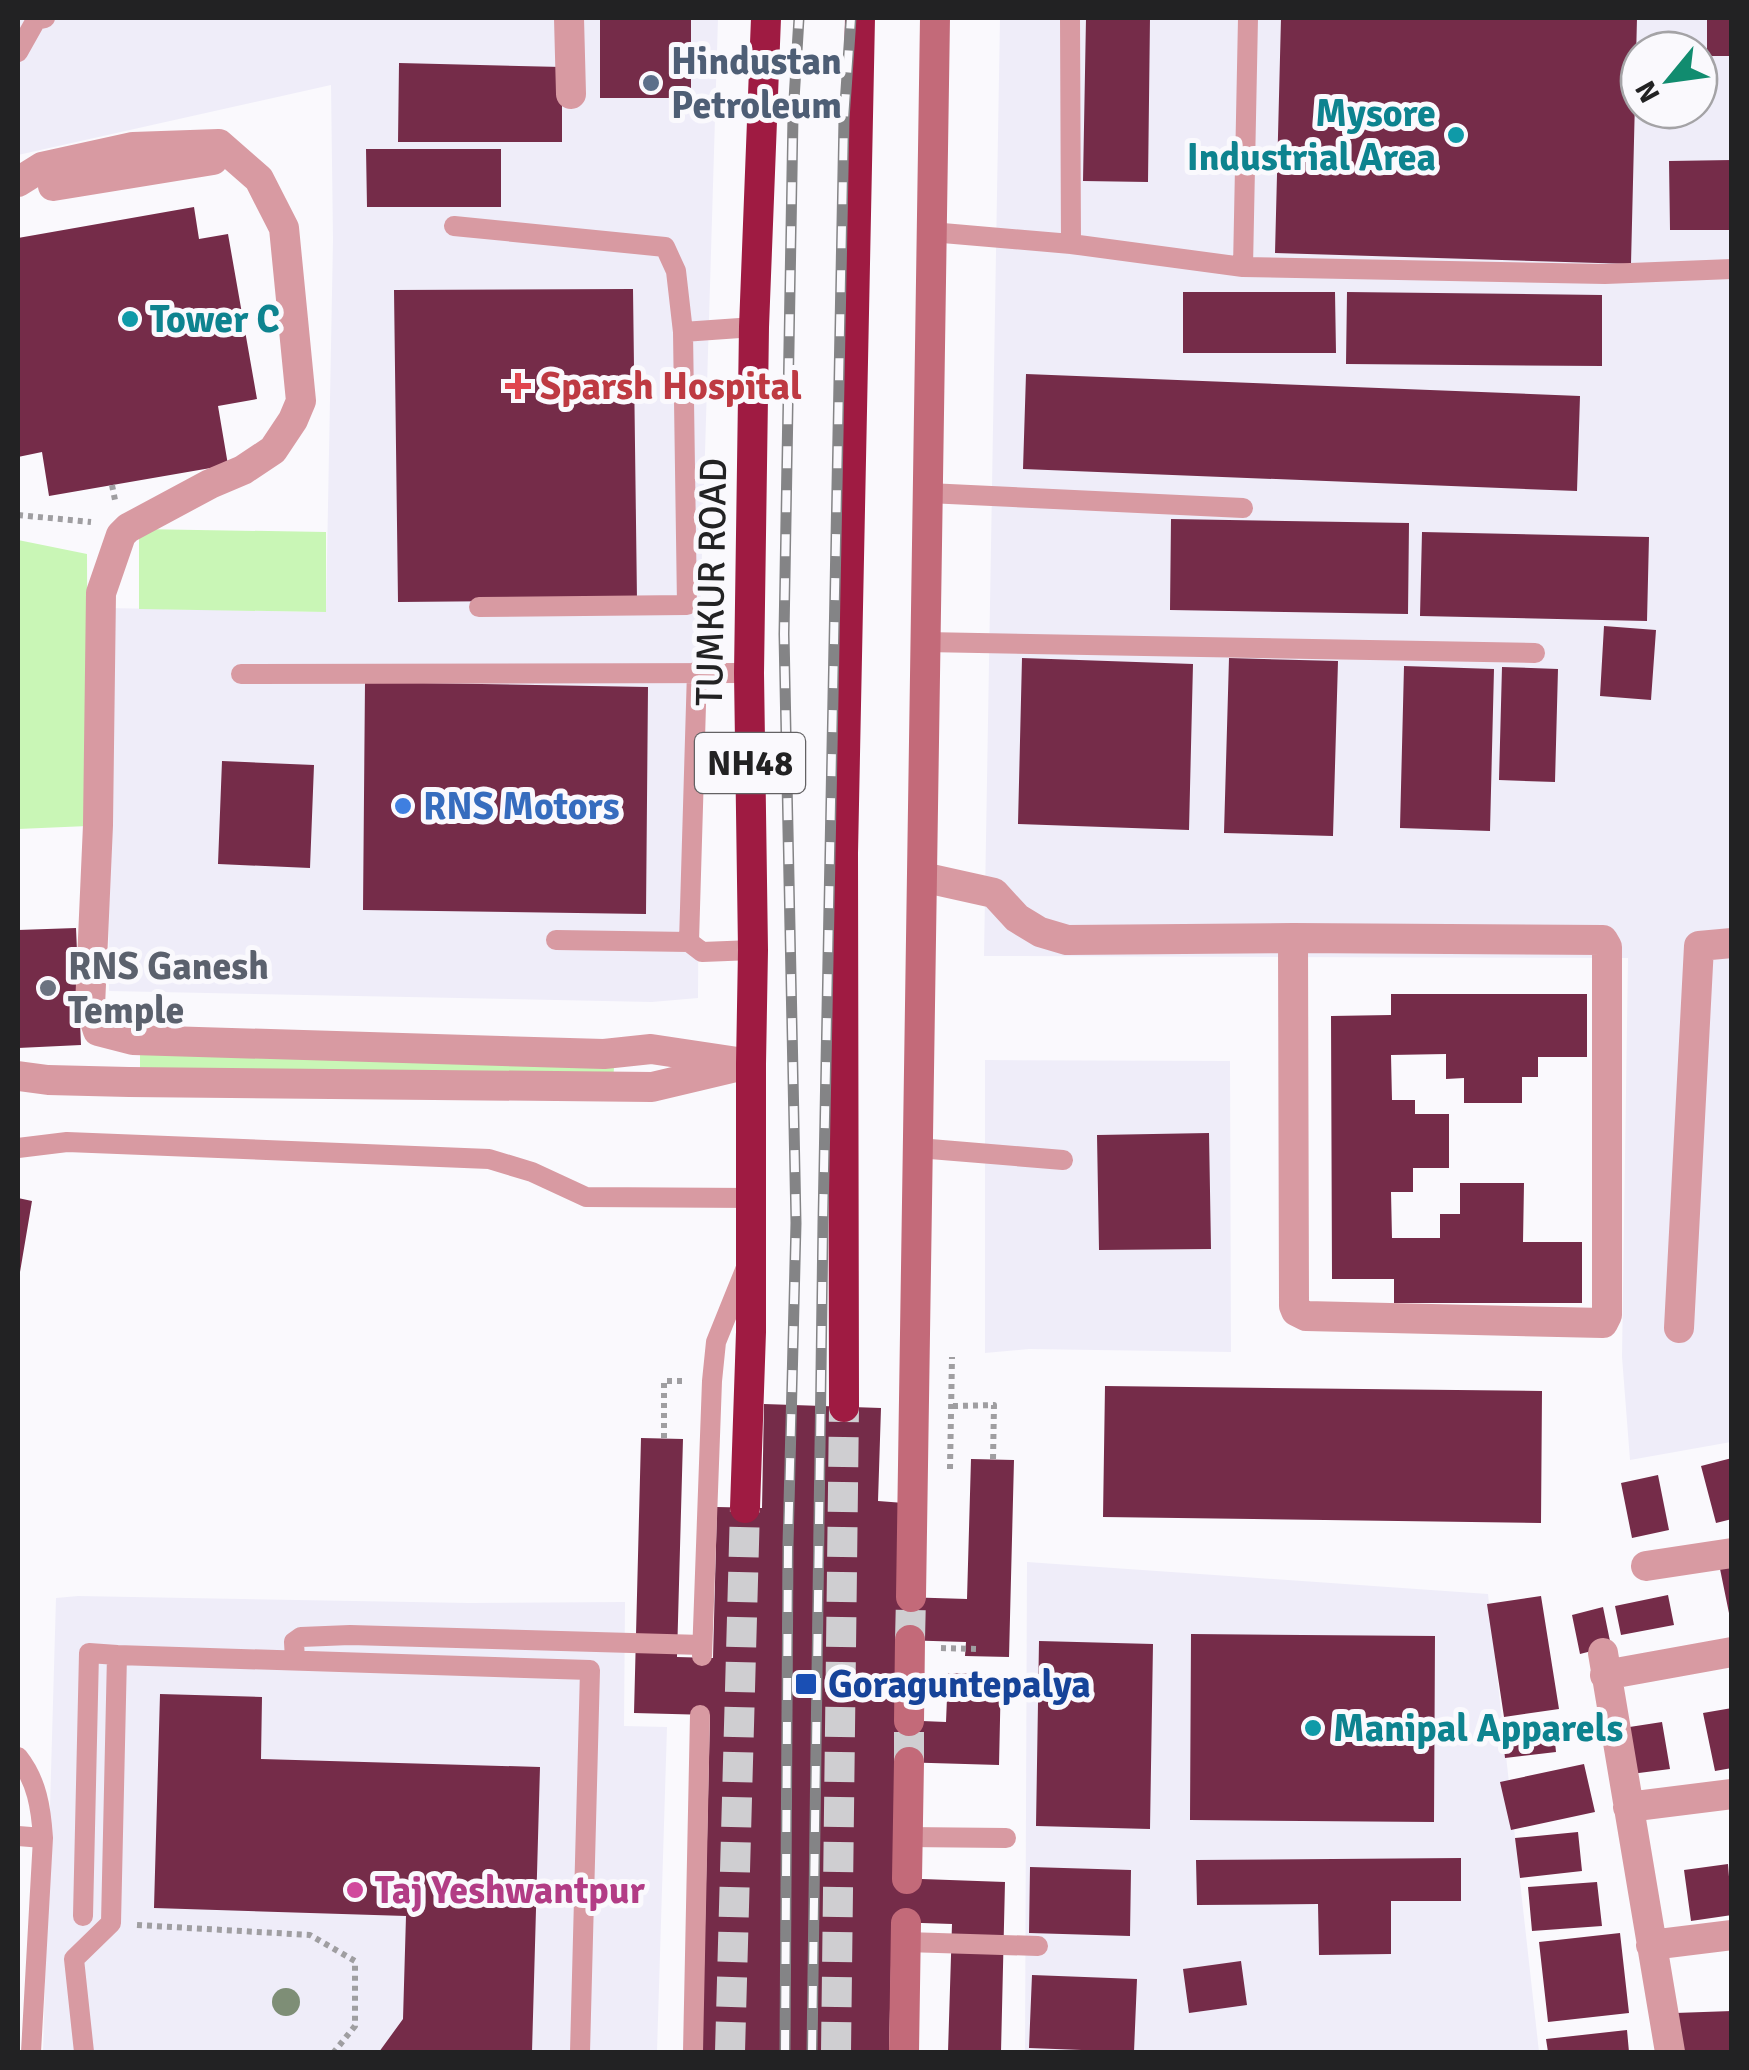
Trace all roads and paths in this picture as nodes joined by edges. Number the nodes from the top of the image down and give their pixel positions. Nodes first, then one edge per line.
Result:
1 (45, 18) edge
2 (569, 18) edge
3 (766, 18) edge
4 (860, 18) edge
5 (935, 18) edge
6 (1070, 18) edge
7 (1248, 18) edge
8 (18, 52) edge
9 (571, 94) dead end
10 (233, 157) junction
11 (18, 182) edge
12 (53, 186) dead end
13 (454, 226) dead end
14 (931, 232) junction
15 (1070, 244) junction
16 (1243, 267) junction
17 (1732, 269) edge
18 (754, 327) junction
19 (682, 332) junction
20 (112, 485) dead end
21 (928, 492) junction
22 (114, 494) dead end
23 (1243, 508) dead end
24 (18, 516) edge
25 (122, 536) junction
26 (480, 607) dead end
27 (925, 642) junction
28 (1535, 653) dead end
29 (696, 672) junction
30 (749, 673) junction
31 (241, 674) dead end
32 (922, 877) junction
33 (1293, 938) junction
34 (556, 940) dead end
35 (688, 942) junction
36 (1732, 942) edge
37 (754, 950) junction
38 (133, 1040) junction
39 (751, 1064) junction
40 (18, 1076) edge
41 (129, 1082) junction
42 (18, 1148) edge
43 (918, 1148) junction
44 (1063, 1160) dead end
45 (750, 1198) junction
46 (750, 1256) junction
47 (1679, 1328) dead end
48 (664, 1380) dead end
49 (953, 1406) dead end
50 (844, 1407) tunnel mouth
51 (664, 1438) dead end
52 (993, 1459) dead end
53 (745, 1508) tunnel mouth
54 (1732, 1553) edge
55 (1646, 1566) dead end
56 (911, 1597) tunnel mouth
57 (910, 1640) tunnel mouth
58 (1732, 1652) edge
59 (118, 1655) junction
60 (295, 1660) junction
61 (700, 1716) dead end
62 (909, 1721) tunnel mouth
63 (18, 1757) edge
64 (909, 1762) tunnel mouth
65 (1732, 1794) edge
66 (1628, 1807) junction
67 (18, 1836) edge
68 (907, 1837) junction
69 (43, 1838) junction
70 (1006, 1838) dead end
71 (907, 1878) dead end
72 (83, 1916) dead end
73 (111, 1923) junction
74 (906, 1932) joint
75 (1732, 1935) edge
76 (1652, 1945) junction
77 (1038, 1946) dead end
78 (31, 2052) edge
79 (84, 2052) edge
80 (334, 2052) edge
81 (580, 2052) edge
82 (693, 2052) edge
83 (904, 2052) edge
84 (1670, 2052) edge

1 - 8 lane
2 - 9 street
3 - 18 highway, TUMKUR ROAD / NH48
4 - 50 highway, NH48
5 - 14 main road
6 - 15 lane
7 - 16 lane
10 - 11 street
10 - 12 street
10 - 25 street
13 - 19 lane
14 - 15 lane
14 - 21 main road
15 - 16 lane
16 - 17 lane
18 - 19 lane
18 - 30 highway, TUMKUR ROAD / NH48
19 - 26 lane
20 - 22 path
21 - 23 lane
21 - 27 main road
24 - 25 path
25 - 38 street
27 - 28 lane
27 - 32 main road
29 - 30 lane
29 - 31 lane
29 - 35 lane
30 - 37 highway, TUMKUR ROAD / NH48
32 - 33 street
32 - 43 main road
33 - 33 street
34 - 35 lane
35 - 37 lane
36 - 47 street
37 - 39 highway, TUMKUR ROAD / NH48
38 - 39 street
38 - 41 street
39 - 41 street
39 - 45 highway, TUMKUR ROAD / NH48
40 - 41 street
42 - 45 lane
43 - 44 lane
43 - 56 main road
45 - 46 highway, TUMKUR ROAD / NH48
46 - 53 highway, TUMKUR ROAD / NH48
46 - 60 lane
48 - 51 path
49 - 52 path
54 - 55 street
57 - 62 main road
58 - 66 street
59 - 60 lane
59 - 72 lane
59 - 73 lane
60 - 81 lane
61 - 82 lane
63 - 69 lane
64 - 68 main road
65 - 66 street
66 - 76 street
67 - 69 lane
68 - 70 lane
68 - 71 main road
69 - 78 lane
73 - 79 lane
73 - 80 path
74 - 77 lane
74 - 83 main road
75 - 76 street
76 - 84 street

